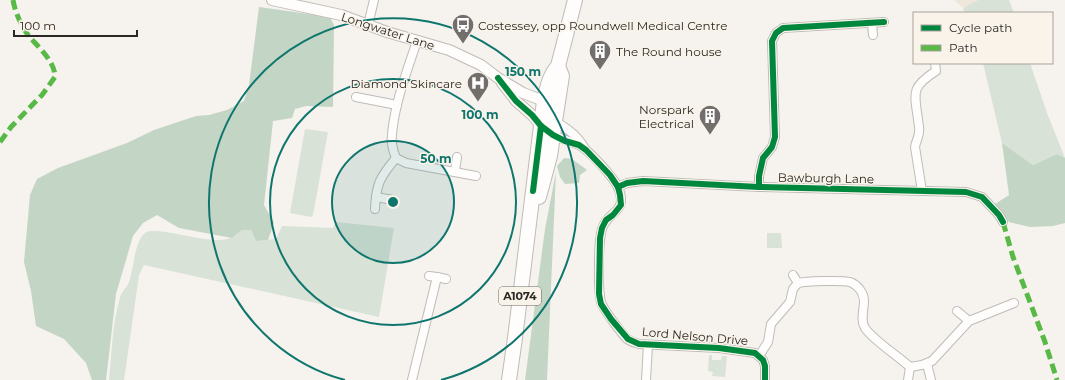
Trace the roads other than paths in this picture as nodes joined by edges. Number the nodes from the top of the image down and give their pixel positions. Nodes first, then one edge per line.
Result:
1 (272, 0) edge
2 (374, 0) edge
3 (575, 0) edge
4 (884, 22) dead end
5 (872, 23) junction
6 (368, 25) junction
7 (873, 35) dead end
8 (418, 41) junction
9 (935, 64) edge
10 (558, 66) junction
11 (498, 78) junction
12 (356, 97) dead end
13 (544, 101) junction
14 (398, 105) junction
15 (556, 121) junction
16 (540, 126) junction
17 (553, 135) junction
18 (586, 150) junction
19 (457, 157) dead end
20 (396, 158) junction
21 (455, 171) junction
22 (476, 176) dead end
23 (618, 187) junction
24 (759, 187) junction
25 (922, 191) junction
26 (376, 197) junction
27 (393, 200) dead end
28 (375, 209) dead end
29 (1003, 222) dead end
30 (525, 254) junction
31 (793, 275) dead end
32 (446, 279) dead end
33 (798, 283) junction
34 (1014, 303) dead end
35 (957, 311) dead end
36 (969, 320) junction
37 (648, 345) junction
38 (759, 356) junction
39 (927, 364) junction
40 (910, 367) junction
41 (412, 380) edge
42 (509, 380) edge
43 (646, 380) edge
44 (765, 380) edge
45 (908, 380) edge
46 (931, 380) edge

1 - 6 street, Longwater Lane
2 - 6 street
3 - 10 highway, A1074
4 - 5 street
5 - 7 street
5 - 24 street
6 - 8 street, Longwater Lane
8 - 11 street, Longwater Lane
8 - 14 street
9 - 25 street
10 - 13 highway, A1074
10 - 15 highway, A1074
11 - 13 street, Longwater Lane
11 - 16 street, Longwater Lane
12 - 14 street
13 - 15 street
13 - 16 highway, A1074
14 - 20 street
15 - 16 highway
15 - 17 highway, A1074
15 - 18 street
16 - 17 street
16 - 30 highway, A1074
17 - 18 street
17 - 30 highway, A1074
18 - 23 street
19 - 21 street
20 - 21 street
20 - 26 street
21 - 22 street
23 - 24 street, Bawburgh Lane
23 - 37 street, Lord Nelson Drive
24 - 25 street, Bawburgh Lane
25 - 29 street, Bawburgh Lane
26 - 27 street
26 - 28 street
30 - 42 highway, A1074
31 - 33 street
32 - 41 street
33 - 38 street
33 - 40 street
34 - 36 street
35 - 36 street
36 - 39 street
37 - 38 street, Lord Nelson Drive
37 - 43 street
38 - 44 street, Lord Nelson Drive
39 - 40 street
39 - 46 street
40 - 45 street

